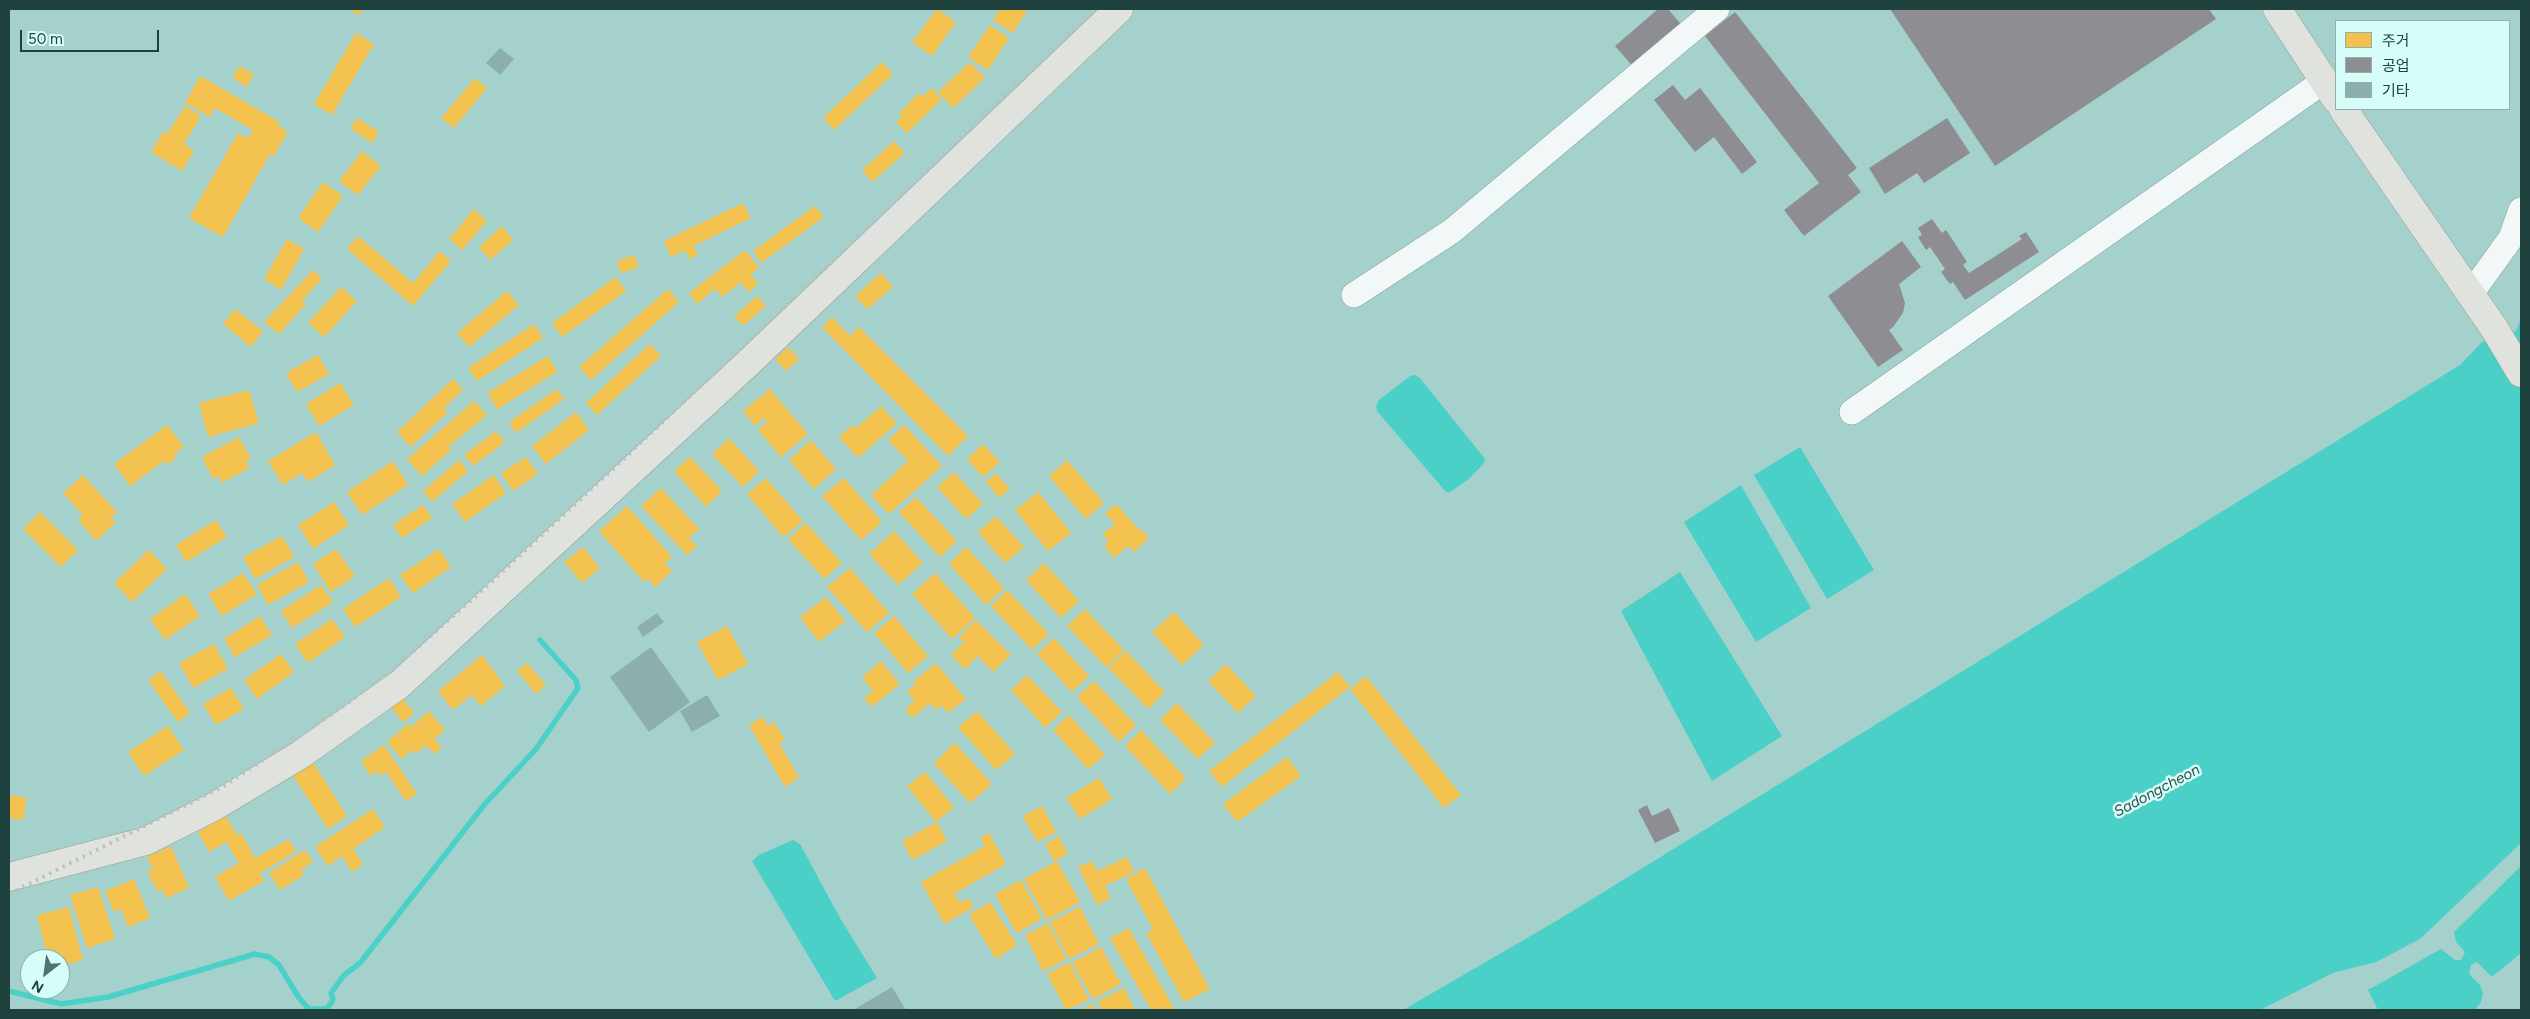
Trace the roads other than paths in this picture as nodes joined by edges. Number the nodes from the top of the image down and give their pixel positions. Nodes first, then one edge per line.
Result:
1 (1119, 9) edge
2 (1717, 9) edge
3 (2277, 9) edge
4 (2330, 90) edge
5 (2344, 110) edge
6 (2521, 210) edge
7 (2470, 294) junction
8 (1354, 295) dead end
9 (2521, 373) edge
10 (1852, 412) dead end
11 (9, 877) edge

1 - 11 main road
2 - 8 street
3 - 4 main road
4 - 10 street
5 - 7 main road
6 - 7 street
7 - 9 main road

